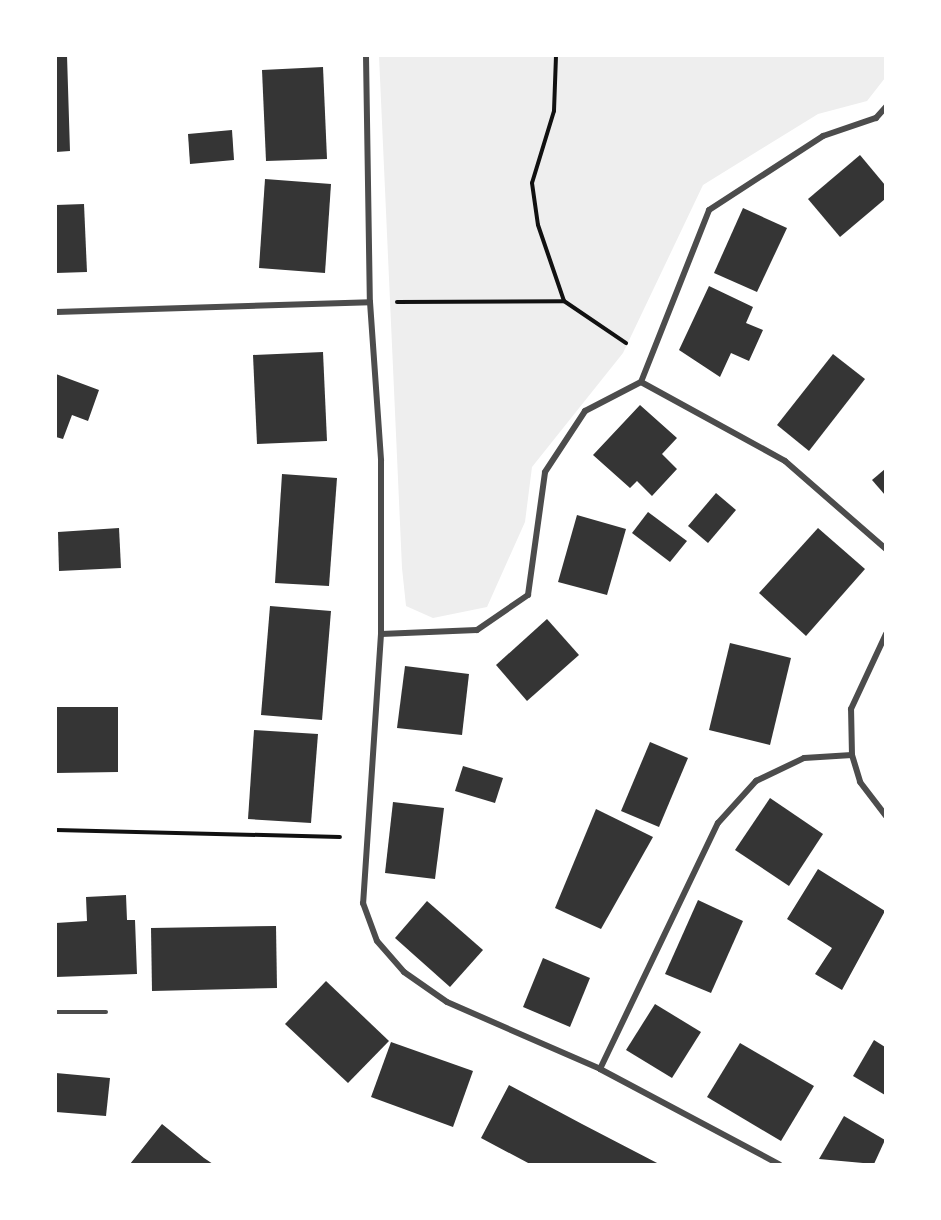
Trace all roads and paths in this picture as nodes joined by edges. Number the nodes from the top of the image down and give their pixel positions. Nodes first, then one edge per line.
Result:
1 (366, 56) edge
2 (556, 56) edge
3 (885, 106) edge
4 (564, 301) junction
5 (370, 302) junction
6 (56, 312) edge
7 (650, 359) junction
8 (641, 382) junction
9 (885, 549) edge
10 (381, 634) junction
11 (885, 634) edge
12 (852, 754) junction
13 (885, 816) edge
14 (56, 830) edge
15 (369, 838) junction
16 (56, 1012) edge
17 (106, 1012) dead end
18 (600, 1069) junction
19 (779, 1164) edge

1 - 5 street
2 - 4 path
3 - 7 street
4 - 5 path
4 - 7 path
5 - 6 street
5 - 10 street
7 - 8 street
8 - 9 street
8 - 10 street
10 - 15 street
11 - 12 street
12 - 13 street
12 - 18 street
14 - 15 path
15 - 18 street
16 - 17 lane
18 - 19 street

